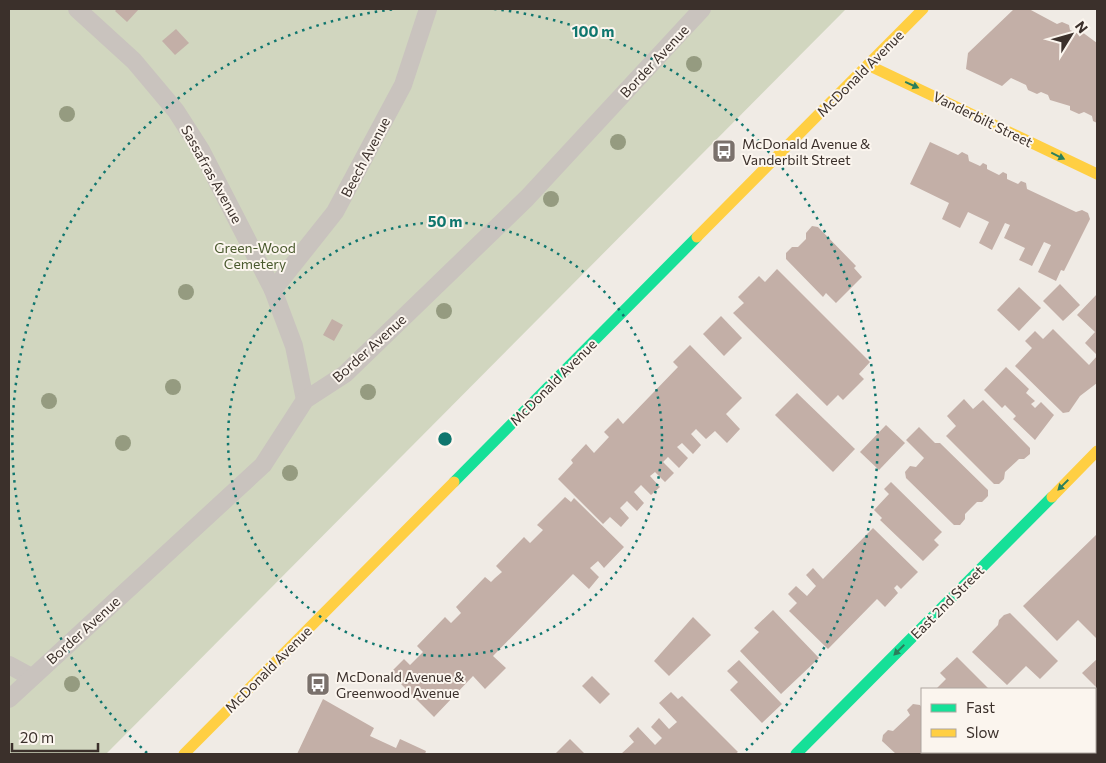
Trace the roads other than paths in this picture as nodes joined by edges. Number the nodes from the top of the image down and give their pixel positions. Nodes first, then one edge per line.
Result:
1 (76, 9) edge
2 (428, 9) edge
3 (702, 9) edge
4 (923, 9) edge
5 (868, 65) junction
6 (1097, 174) edge
7 (273, 290) junction
8 (305, 400) junction
9 (1097, 450) edge
10 (9, 666) edge
11 (31, 678) junction
12 (9, 699) edge
13 (184, 754) edge
14 (796, 754) edge

1 - 7 lane, Sassafras Avenue
2 - 7 lane, Beech Avenue
3 - 8 lane, Border Avenue
4 - 5 main road, McDonald Avenue
5 -> 6 main road, Vanderbilt Street
5 - 13 main road, McDonald Avenue
7 - 8 lane, Sassafras Avenue
8 - 11 lane, Border Avenue
9 -> 14 main road, East 2nd Street
10 - 11 lane
11 - 12 lane, Border Avenue

